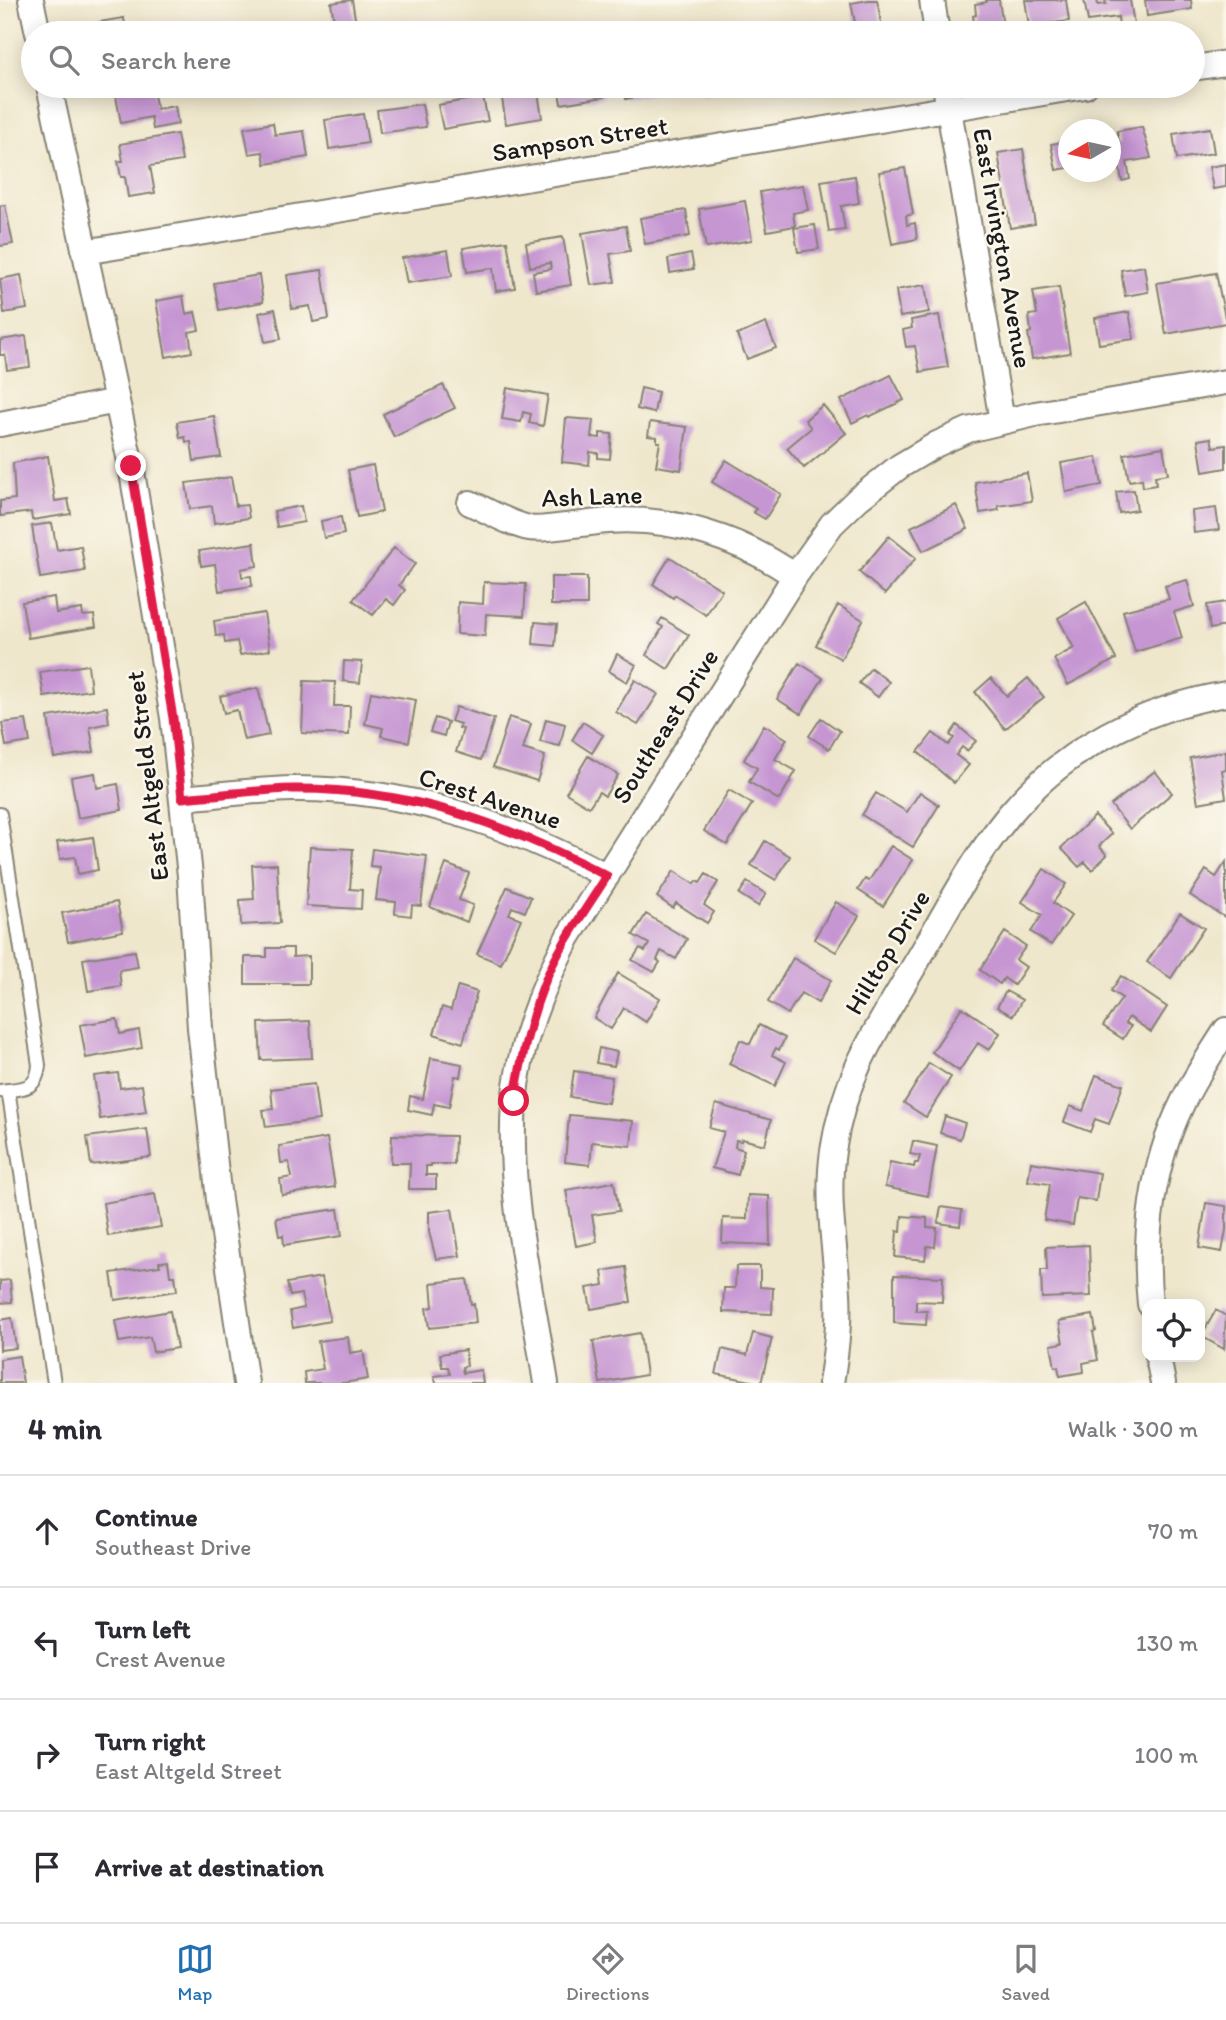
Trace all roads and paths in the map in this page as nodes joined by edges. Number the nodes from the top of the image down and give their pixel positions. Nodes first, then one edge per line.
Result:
1 (31, 0) edge
2 (932, 0) edge
3 (35, 21) edge
4 (935, 21) edge
5 (1226, 63) edge
6 (1205, 66) edge
7 (52, 98) edge
8 (941, 98) edge
9 (947, 98) edge
10 (84, 251) junction
11 (1226, 382) edge
12 (117, 401) junction
13 (1002, 421) junction
14 (0, 424) edge
15 (470, 503) dead end
16 (795, 576) junction
17 (1226, 694) edge
18 (182, 798) junction
19 (0, 814) edge
20 (607, 876) junction
21 (1226, 1030) edge
22 (4, 1091) edge
23 (1150, 1299) edge
24 (1159, 1362) edge
25 (54, 1383) edge
26 (246, 1383) edge
27 (546, 1383) edge
28 (831, 1383) edge
29 (1163, 1383) edge

1 - 3 street
2 - 4 street
5 - 6 street
7 - 10 street, East Altgeld Street
8 - 10 street, Sampson Street
9 - 13 street, East Irvington Avenue
10 - 12 street, East Altgeld Street
11 - 13 street, Southeast Drive
12 - 14 street
12 - 18 street, East Altgeld Street
13 - 16 street, Southeast Drive
15 - 16 street, Ash Lane
16 - 20 street, Southeast Drive
17 - 28 street, Hilltop Drive
18 - 20 street, Crest Avenue
18 - 26 street, East Altgeld Street
19 - 22 lane
20 - 27 street, Southeast Drive
21 - 23 street
22 - 25 lane
24 - 29 street

